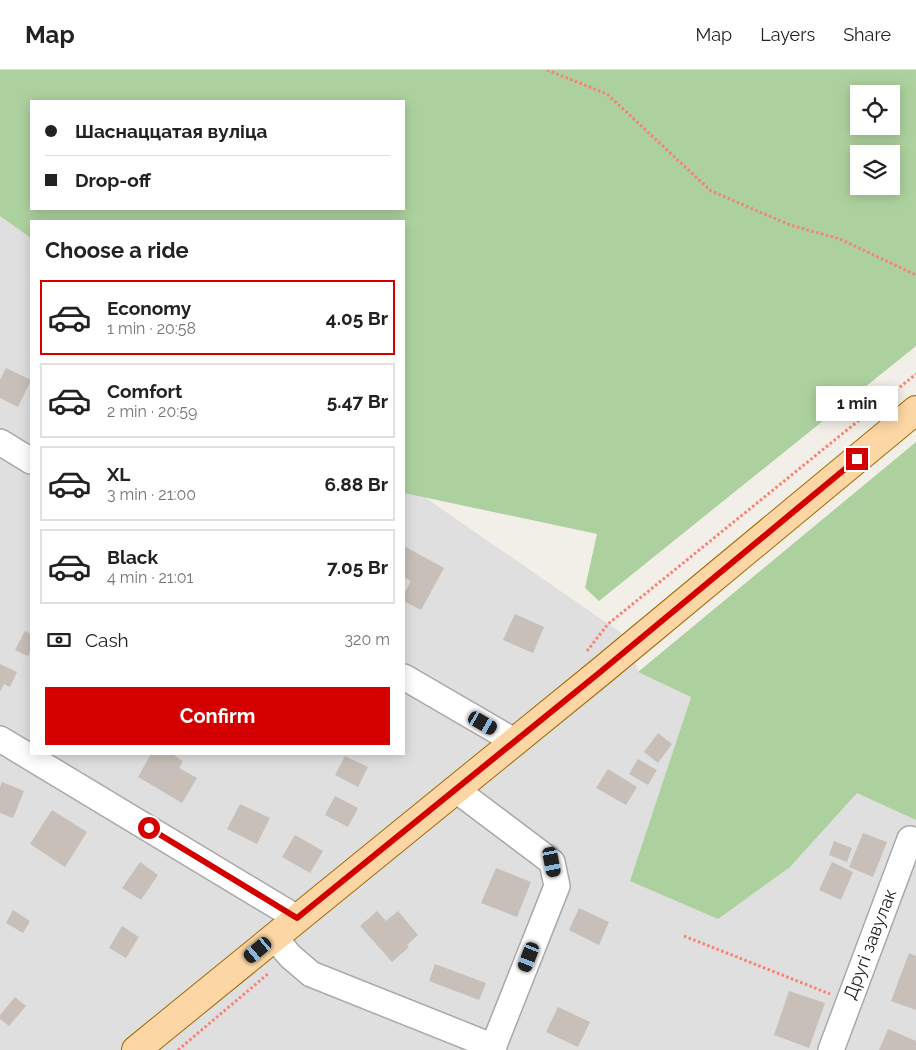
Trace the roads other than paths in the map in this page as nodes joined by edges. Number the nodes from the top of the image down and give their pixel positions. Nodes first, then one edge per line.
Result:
1 (916, 410) edge
2 (0, 442) edge
3 (30, 460) edge
4 (405, 678) edge
5 (0, 739) edge
6 (514, 741) junction
7 (456, 789) junction
8 (913, 840) edge
9 (297, 918) junction
10 (274, 937) junction
11 (493, 1049) edge
12 (136, 1050) edge
13 (831, 1050) edge

1 - 6 main road
2 - 3 street
4 - 6 street
5 - 9 street
6 - 7 main road
7 - 9 main road
7 - 11 street
8 - 13 street, Другі завулак
9 - 10 main road
10 - 11 street
10 - 12 main road

